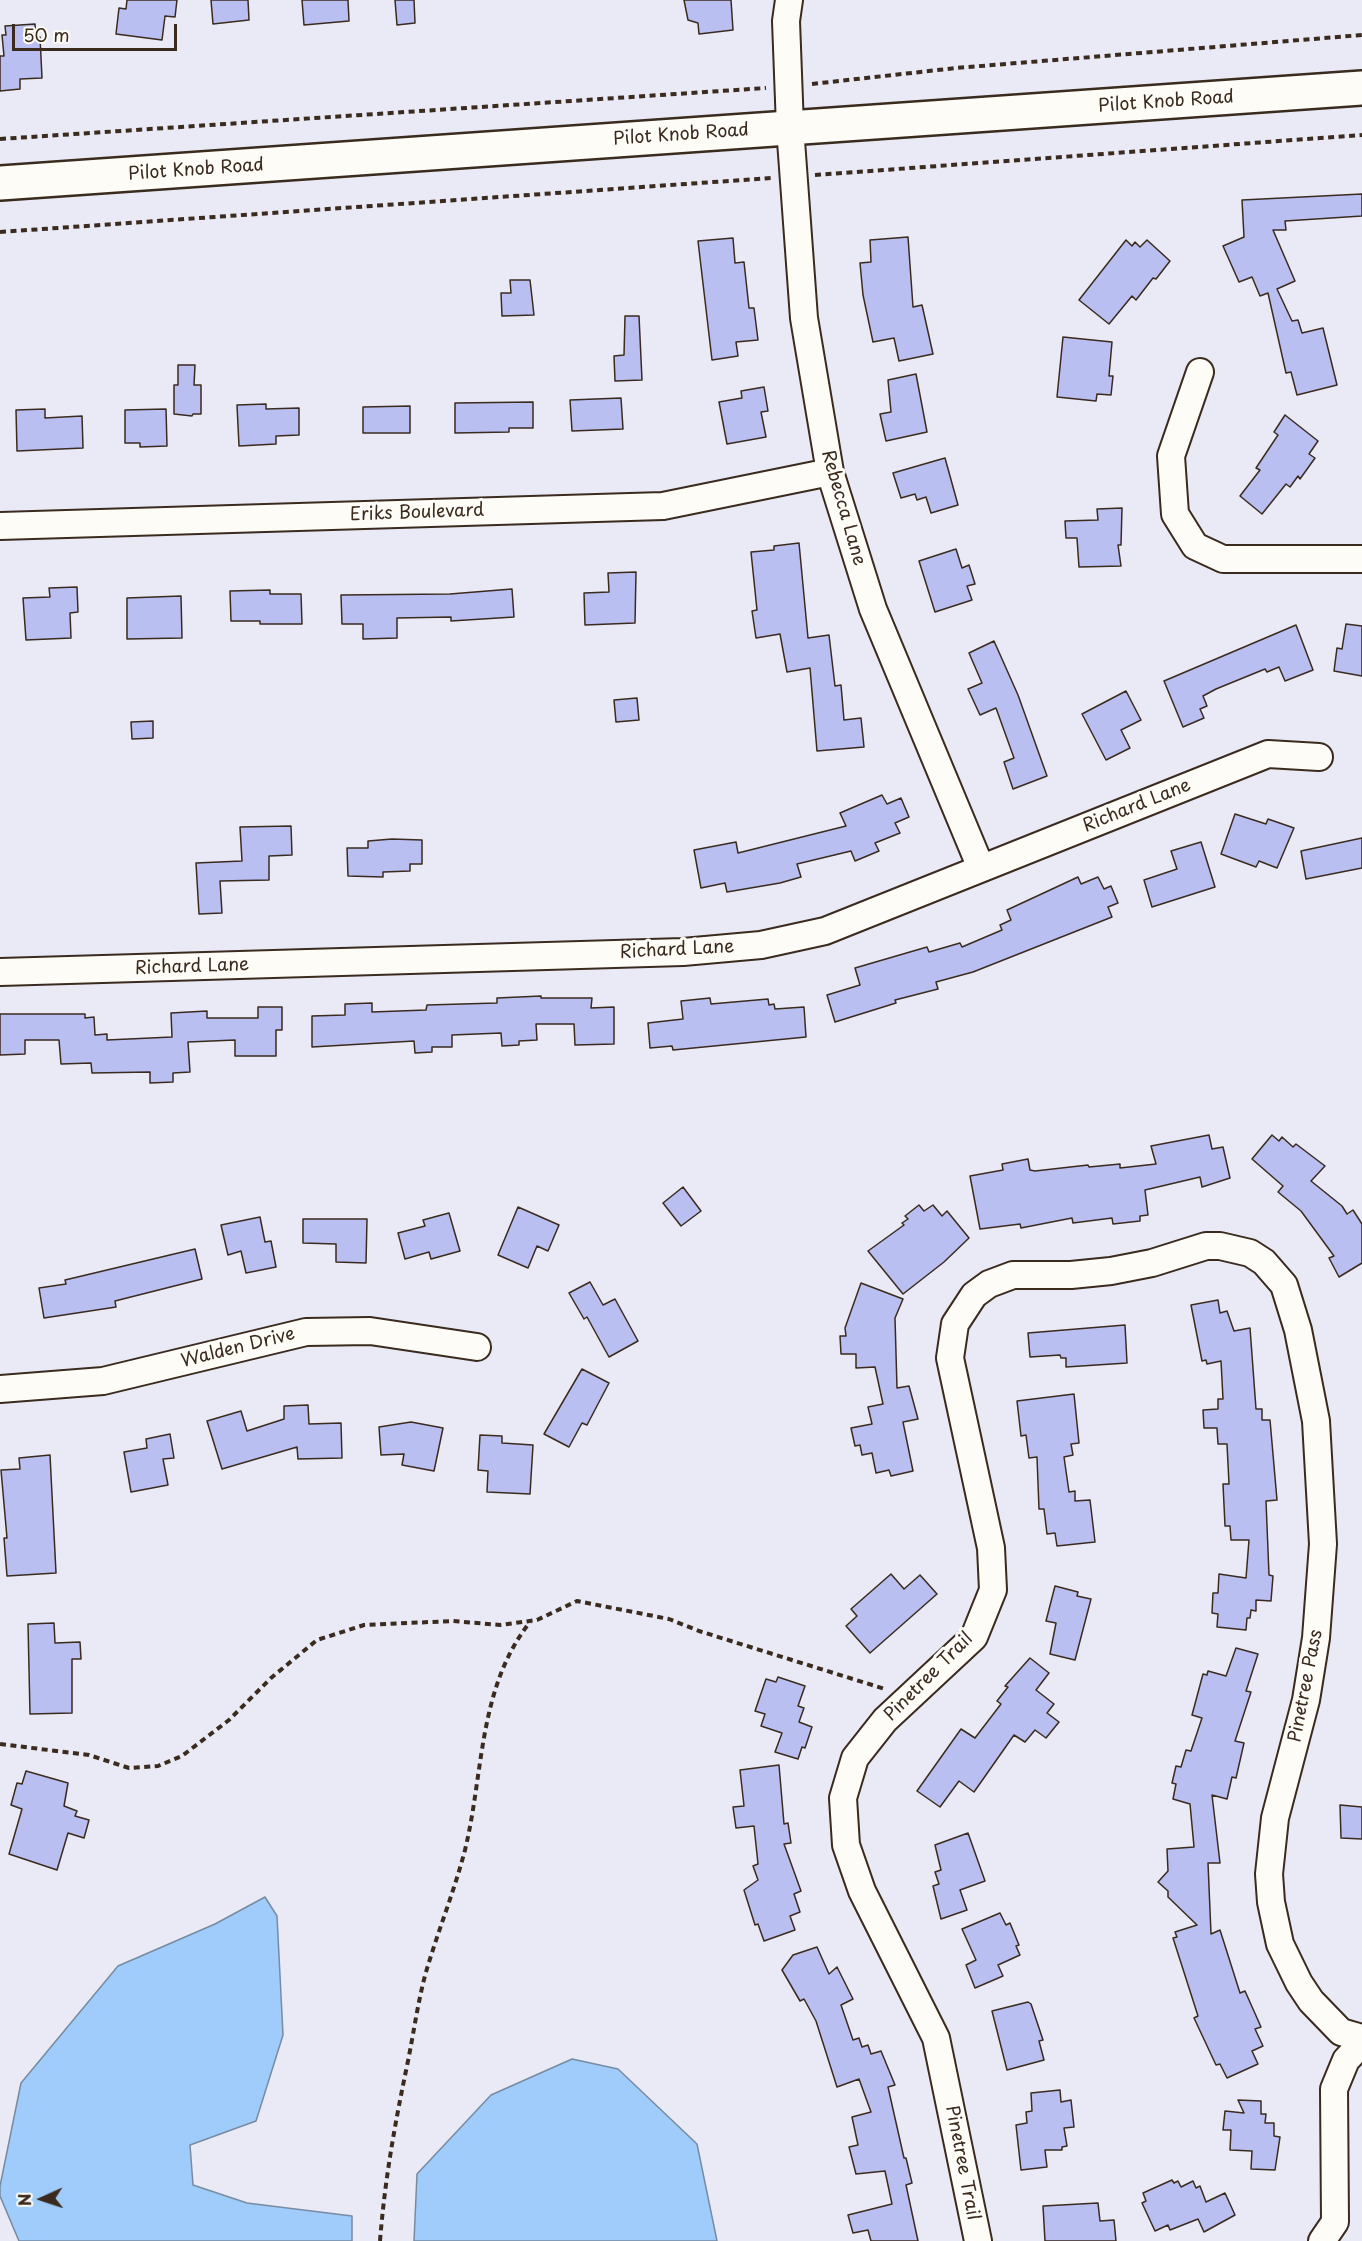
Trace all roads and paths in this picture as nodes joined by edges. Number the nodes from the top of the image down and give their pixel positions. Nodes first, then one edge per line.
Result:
1 (789, 0) edge
2 (1362, 35) edge
3 (789, 87) junction
4 (1362, 88) edge
5 (790, 128) junction
6 (1362, 135) edge
7 (0, 139) edge
8 (794, 176) junction
9 (0, 183) edge
10 (0, 232) edge
11 (1200, 372) dead end
12 (830, 472) junction
13 (0, 526) edge
14 (1362, 559) edge
15 (1319, 757) dead end
16 (981, 868) junction
17 (0, 972) edge
18 (1288, 1298) joint
19 (477, 1347) dead end
20 (0, 1389) edge
21 (531, 1621) junction
22 (910, 1698) junction
23 (0, 1744) edge
24 (1362, 2038) edge
25 (1362, 2043) edge
26 (380, 2241) edge
27 (978, 2241) edge
28 (1322, 2241) edge

1 - 3 street, Rebecca Lane
2 - 3 path
3 - 5 street, Rebecca Lane
3 - 7 path
4 - 5 main road, Pilot Knob Road
5 - 8 street, Rebecca Lane
5 - 9 main road, Pilot Knob Road
6 - 8 path
8 - 10 path
8 - 12 street, Rebecca Lane
11 - 14 street
12 - 13 street, Eriks Boulevard
12 - 16 street, Rebecca Lane
15 - 16 street, Richard Lane
16 - 17 street, Richard Lane
18 - 22 street, Pinetree Trail
18 - 24 street, Pinetree Pass
19 - 20 street, Walden Drive
21 - 22 path
21 - 23 path
21 - 26 path
22 - 27 street, Pinetree Trail
25 - 28 street

